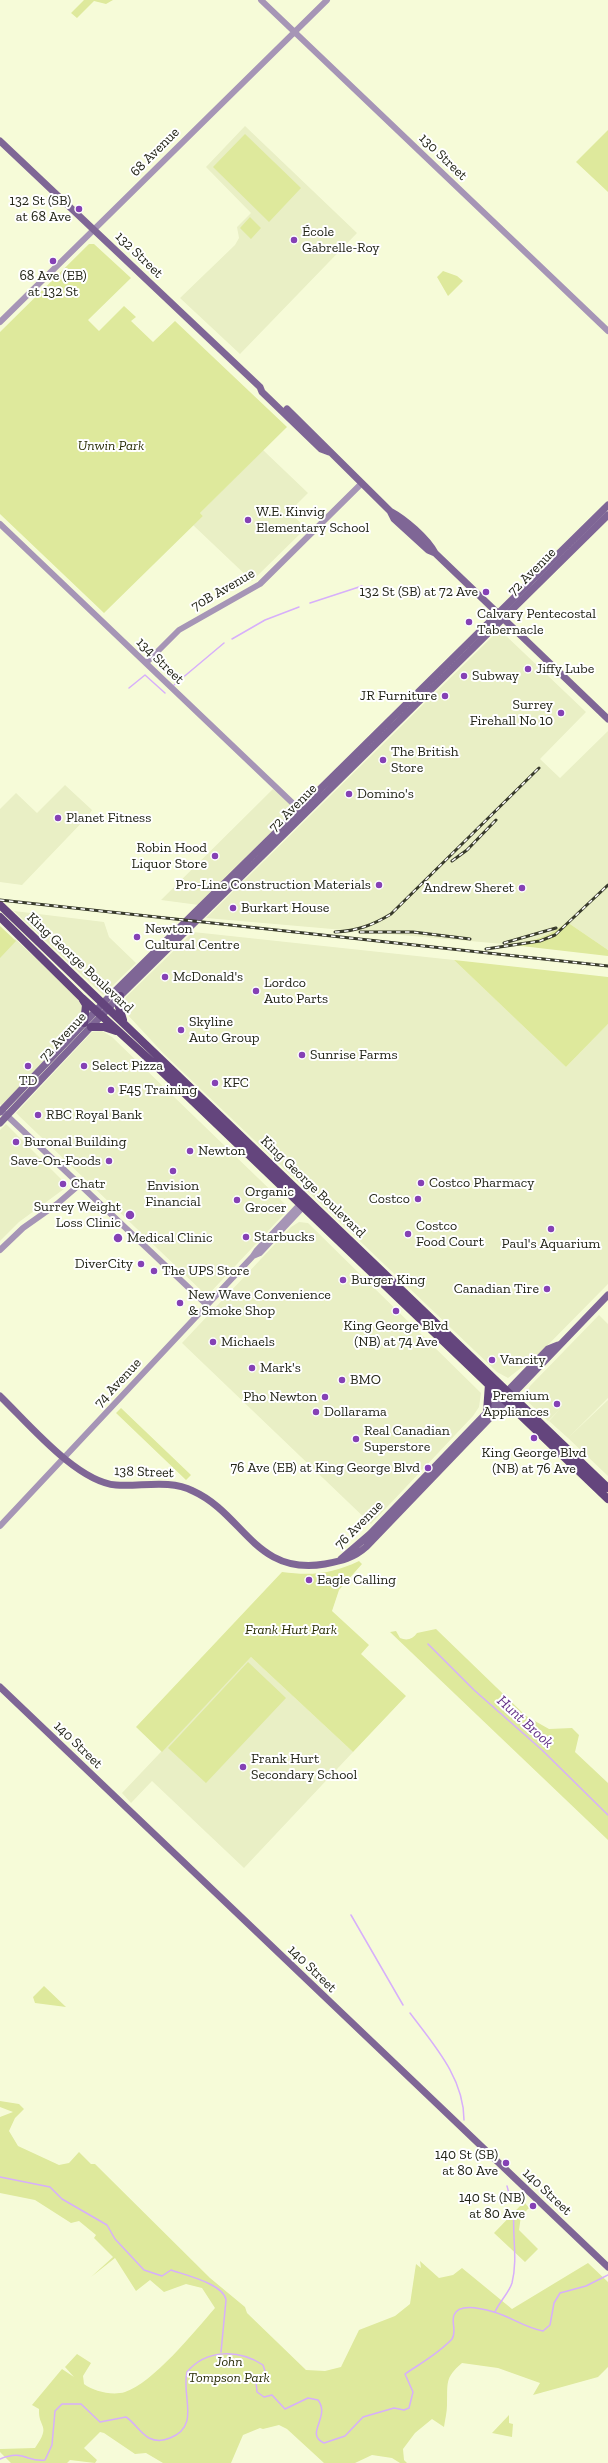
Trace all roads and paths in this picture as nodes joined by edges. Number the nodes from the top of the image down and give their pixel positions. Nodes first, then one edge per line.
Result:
1 (261, 0) edge
2 (327, 0) edge
3 (294, 32) junction
4 (0, 141) edge
5 (94, 230) junction
6 (0, 322) edge
7 (608, 330) edge
8 (361, 484) junction
9 (608, 505) edge
10 (608, 515) edge
11 (0, 524) edge
12 (500, 616) junction
13 (146, 663) junction
14 (608, 719) edge
15 (302, 812) junction
16 (0, 905) edge
17 (0, 917) edge
18 (120, 996) junction
19 (82, 998) junction
20 (106, 1005) junction
21 (98, 1013) junction
22 (124, 1022) junction
23 (87, 1025) junction
24 (119, 1032) junction
25 (3, 1113) edge
26 (0, 1123) edge
27 (225, 1133) junction
28 (271, 1165) junction
29 (79, 1185) junction
30 (304, 1202) junction
31 (0, 1250) edge
32 (608, 1295) edge
33 (207, 1305) junction
34 (489, 1384) junction
35 (0, 1396) edge
36 (507, 1397) junction
37 (487, 1412) junction
38 (64, 1458) junction
39 (608, 1488) edge
40 (608, 1499) edge
41 (398, 1504) junction
42 (0, 1526) edge
43 (366, 1547) junction
44 (341, 1559) junction
45 (0, 1688) edge
46 (608, 2267) edge

1 - 3 street, 130 Street
2 - 3 street, 68 Avenue
3 - 5 street, 68 Avenue
3 - 7 street, 130 Street
4 - 5 main road, 132 Street
5 - 6 street, 68 Avenue
5 - 8 main road, 132 Street
8 - 12 main road, 132 Street
8 - 13 street, 70B Avenue
9 - 12 main road, 72 Avenue
10 - 12 main road, 72 Avenue
11 - 13 street, 134 Street
12 - 14 main road, 132 Street
12 - 15 main road, 72 Avenue
13 - 15 street, 134 Street
15 - 18 main road, 72 Avenue
15 - 20 main road, 72 Avenue
16 - 20 main road, King George Boulevard
17 - 19 main road, King George Boulevard
18 - 20 main road, 72 Avenue
18 - 22 main road
19 - 21 main road, King George Boulevard
19 - 23 main road
20 - 21 main road, 72 Avenue
20 - 22 main road, King George Boulevard
21 - 23 main road, 72 Avenue
21 - 24 main road, King George Boulevard
22 - 28 main road, King George Boulevard
23 - 24 main road
23 - 25 main road, 72 Avenue
24 - 27 main road, King George Boulevard
25 - 26 main road, 72 Avenue
25 - 29 street
27 - 28 main road
27 - 30 main road, King George Boulevard
28 - 30 main road, King George Boulevard
29 - 31 street
29 - 33 street
30 - 33 street, 74 Avenue
30 - 34 main road, King George Boulevard
30 - 36 main road, King George Boulevard
32 - 36 main road, 76 Avenue
33 - 38 street, 74 Avenue
34 - 36 main road, King George Boulevard
34 - 37 main road
35 - 38 main road, 138 Street
36 - 37 main road, 76 Avenue
36 - 39 main road, King George Boulevard
36 - 40 main road, King George Boulevard
36 - 43 main road, 76 Avenue
37 - 41 main road, 76 Avenue
38 - 42 street, 74 Avenue
38 - 44 main road, 138 Street
41 - 43 main road
41 - 44 main road, 76 Avenue
43 - 44 main road, 76 Avenue
45 - 46 main road, 140 Street

